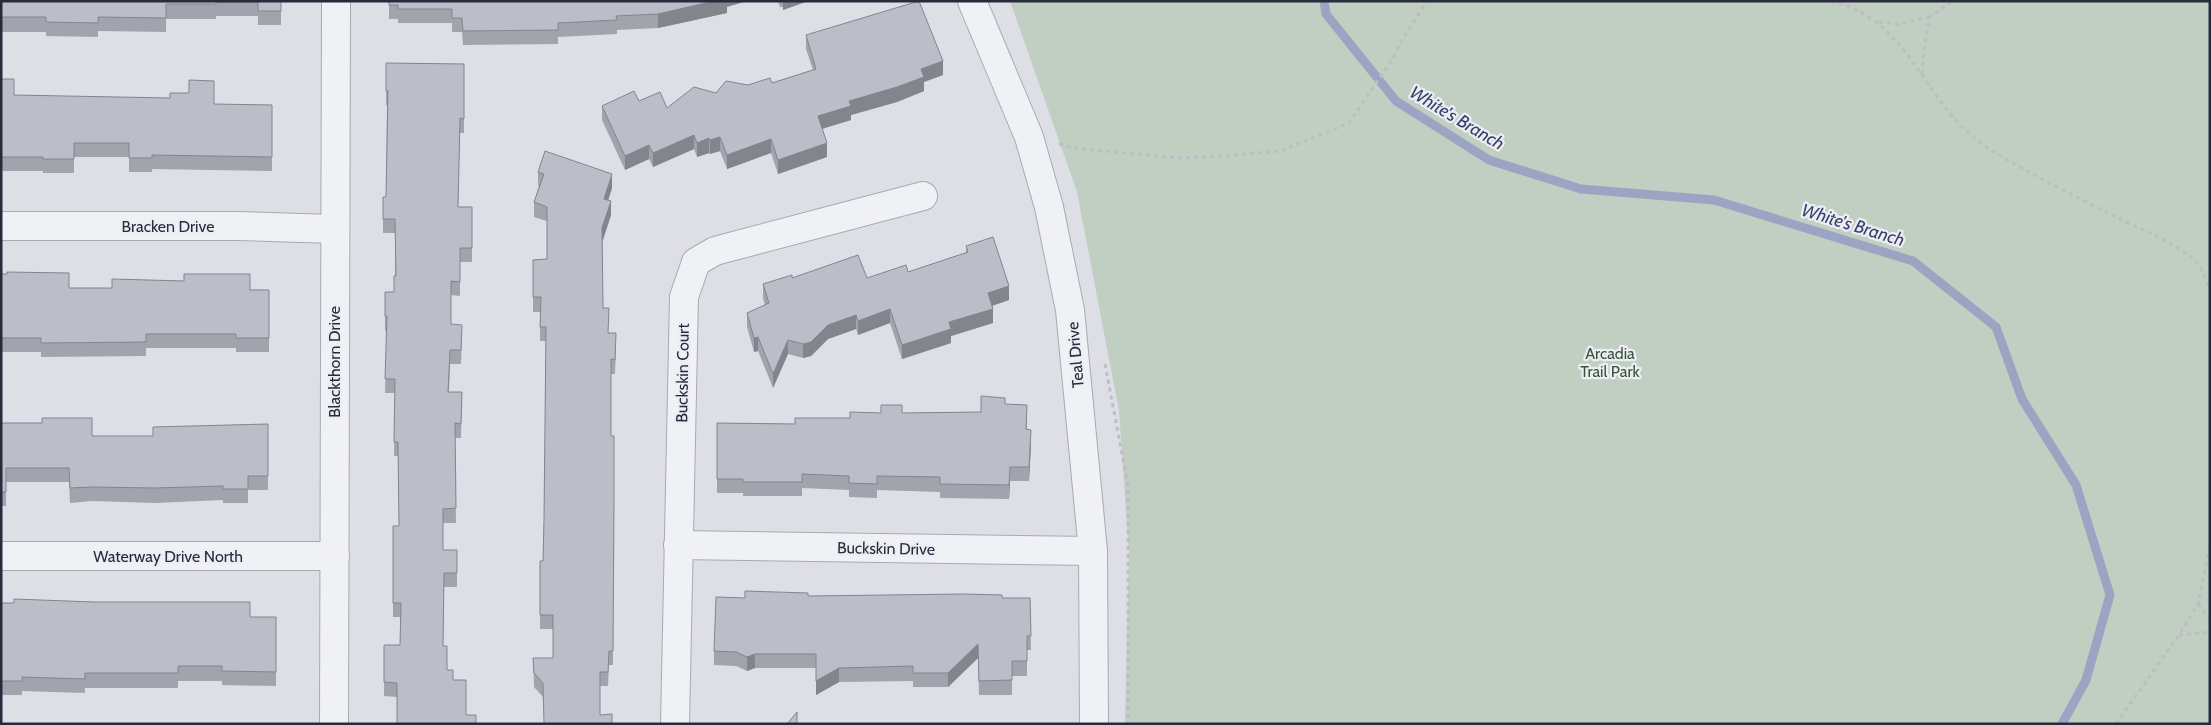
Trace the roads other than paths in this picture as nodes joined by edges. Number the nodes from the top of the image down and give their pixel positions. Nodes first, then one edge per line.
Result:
1 (336, 1) edge
2 (972, 1) edge
3 (923, 196) dead end
4 (1, 226) edge
5 (334, 229) junction
6 (678, 545) junction
7 (1093, 551) junction
8 (1, 556) edge
9 (335, 556) junction
10 (334, 724) edge
11 (675, 724) edge
12 (1094, 724) edge

1 - 5 street, Blackthorn Drive
2 - 7 street, Teal Drive
3 - 6 street, Buckskin Court
4 - 5 street, Bracken Drive
5 - 9 street, Blackthorn Drive
6 - 7 street, Buckskin Drive
6 - 11 street, Buckskin Court
7 - 12 street, Teal Drive
8 - 9 street, Waterway Drive North
9 - 10 street, Blackthorn Drive

